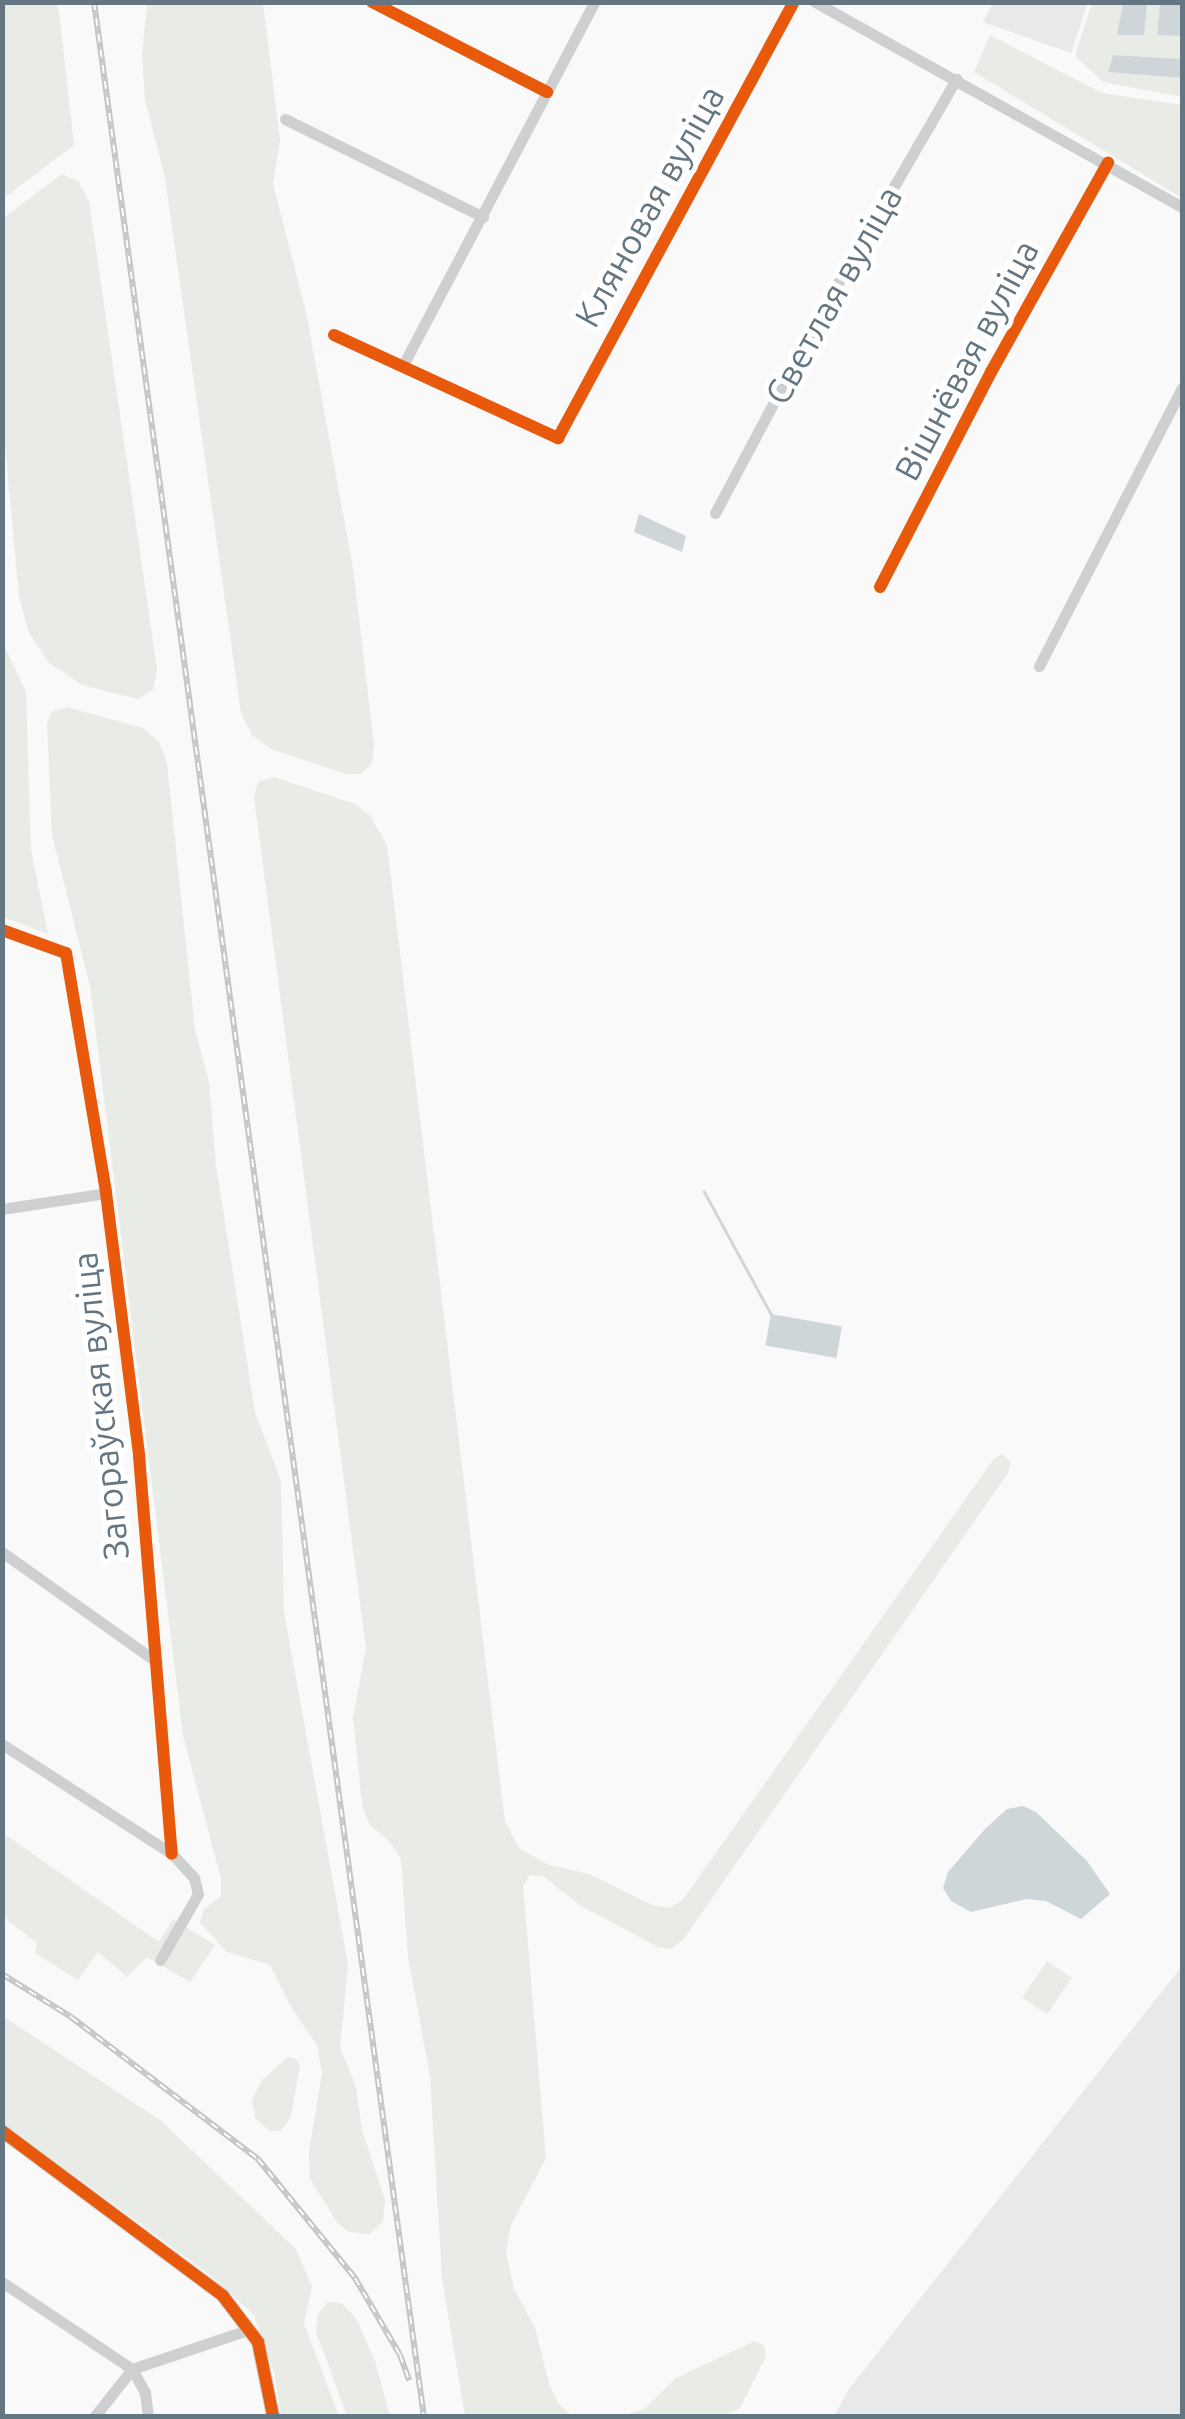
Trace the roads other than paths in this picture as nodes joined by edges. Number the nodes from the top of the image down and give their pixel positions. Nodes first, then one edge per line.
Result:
1 (372, 2) edge
2 (594, 2) edge
3 (794, 2) edge
4 (814, 2) edge
5 (956, 79) junction
6 (546, 92) junction
7 (285, 119) dead end
8 (1108, 163) junction
9 (1182, 207) edge
10 (483, 217) junction
11 (334, 335) dead end
12 (403, 365) junction
13 (1182, 388) edge
14 (715, 513) dead end
15 (880, 586) dead end
16 (1039, 666) dead end
17 (2, 930) edge
18 (106, 1193) junction
19 (2, 1209) edge
20 (2, 1552) edge
21 (156, 1662) junction
22 (2, 1744) edge
23 (172, 1854) junction
24 (160, 1960) dead end
25 (2, 2131) edge
26 (2, 2282) edge
27 (250, 2329) junction
28 (132, 2369) junction
29 (94, 2416) edge
30 (148, 2416) edge
31 (273, 2416) edge

1 - 6 street
2 - 6 street
3 - 12 street, Кляновая вуліца
4 - 5 street
5 - 8 street
5 - 14 street, Светлая вуліца
6 - 10 street
7 - 10 street
8 - 9 street
8 - 15 street, Вішнёвая вуліца
10 - 12 street
11 - 12 street
13 - 16 street
17 - 18 street, Загораўская вуліца
18 - 19 street
18 - 21 street, Загораўская вуліца
20 - 21 street
21 - 23 street, Загораўская вуліца
22 - 23 street
23 - 24 street
25 - 27 street
26 - 28 street
27 - 28 street
27 - 31 street
28 - 29 street
28 - 30 street

